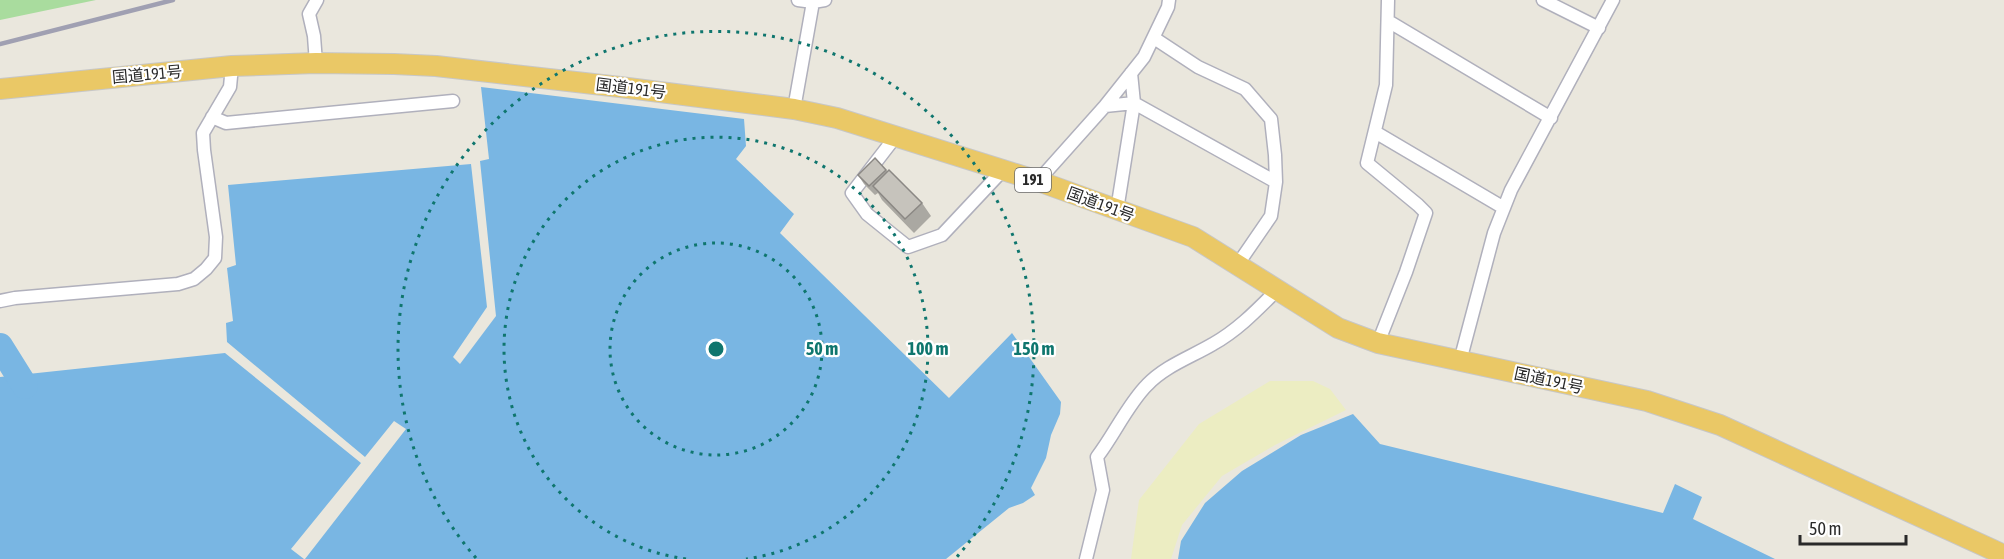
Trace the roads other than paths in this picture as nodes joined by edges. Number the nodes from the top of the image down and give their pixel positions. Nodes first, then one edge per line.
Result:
1 (304, 0) edge
2 (317, 0) edge
3 (798, 0) edge
4 (1169, 0) edge
5 (1388, 0) edge
6 (1543, 0) edge
7 (1613, 0) edge
8 (819, 1) edge
9 (309, 14) junction
10 (1388, 21) junction
11 (1599, 28) junction
12 (1154, 39) junction
13 (316, 63) junction
14 (232, 66) junction
15 (1131, 74) junction
16 (0, 89) edge
17 (453, 101) dead end
18 (1134, 103) junction
19 (1105, 105) junction
20 (794, 109) junction
21 (212, 117) junction
22 (1551, 118) junction
23 (1375, 132) junction
24 (896, 136) junction
25 (1003, 170) junction
26 (1038, 181) junction
27 (1276, 182) junction
28 (1504, 208) junction
29 (1117, 210) junction
30 (1238, 264) junction
31 (1276, 290) junction
32 (0, 302) edge
33 (1378, 343) junction
34 (1460, 361) junction
35 (2004, 555) edge
36 (1086, 559) edge

1 - 9 street
2 - 9 street
3 - 8 street
4 - 12 street
5 - 10 street
6 - 11 street
7 - 11 street
8 - 20 street
9 - 13 street
10 - 22 street
10 - 23 street
11 - 22 street
12 - 15 street
12 - 27 street
13 - 14 highway, 国道191号 / 191
13 - 20 highway, 国道191号 / 191
14 - 16 highway, 国道191号 / 191
14 - 21 street
15 - 18 street
15 - 19 street
17 - 21 street
18 - 19 street
18 - 27 street
18 - 29 street
19 - 26 street
20 - 24 highway, 国道191号 / 191
21 - 32 street
22 - 28 street
23 - 28 street
23 - 33 street
24 - 25 highway, 国道191号 / 191
24 - 25 street
25 - 26 highway, 国道191号 / 191
26 - 29 highway, 国道191号 / 191
27 - 30 street
28 - 34 street
29 - 30 highway, 国道191号 / 191
30 - 31 highway, 国道191号 / 191
31 - 33 highway, 国道191号 / 191
31 - 36 street
33 - 34 highway, 国道191号 / 191
34 - 35 highway, 国道191号 / 191

